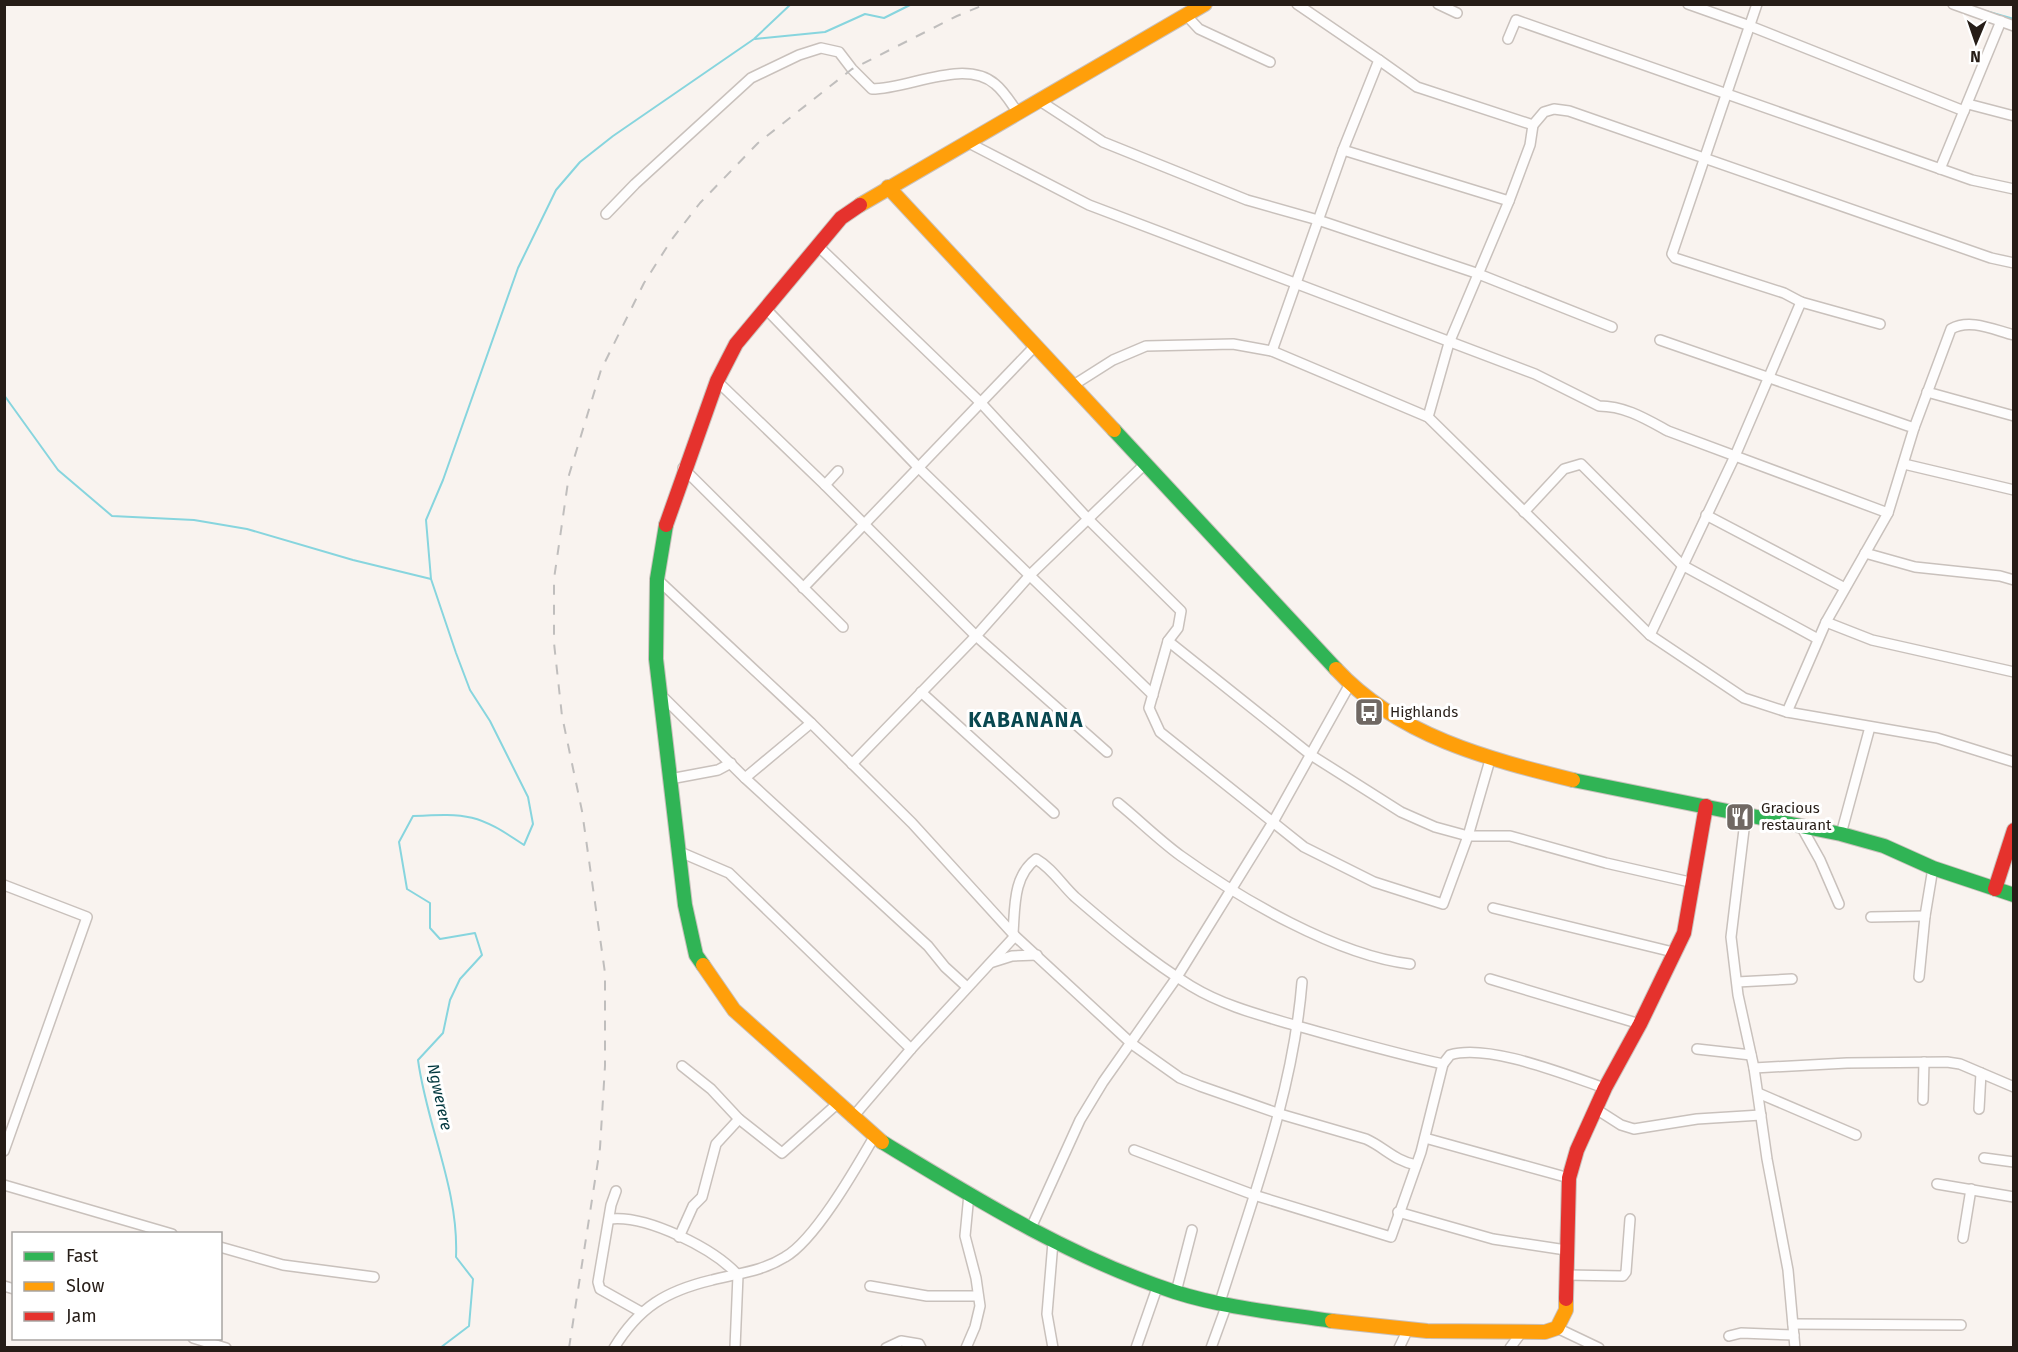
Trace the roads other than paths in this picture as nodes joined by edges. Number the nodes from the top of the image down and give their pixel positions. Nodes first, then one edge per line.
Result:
1 (1205, 4) edge
2 (1296, 4) edge
3 (1437, 4) edge
4 (1688, 4) edge
5 (1757, 4) edge
6 (1953, 4) edge
7 (1457, 13) dead end
8 (1186, 15) junction
9 (2001, 21) junction
10 (1750, 26) junction
11 (2013, 26) edge
12 (1508, 39) dead end
13 (1379, 60) junction
14 (1270, 62) dead end
15 (1727, 92) junction
16 (1040, 101) junction
17 (1966, 107) junction
18 (1018, 113) junction
19 (2013, 116) edge
20 (1533, 125) junction
21 (967, 142) junction
22 (1343, 150) junction
23 (1703, 158) junction
24 (1940, 169) junction
25 (888, 187) junction
26 (2013, 189) edge
27 (1509, 201) junction
28 (606, 214) dead end
29 (1318, 220) junction
30 (817, 245) junction
31 (2013, 263) edge
32 (1476, 273) junction
33 (1295, 283) junction
34 (1801, 302) junction
35 (765, 308) junction
36 (1880, 324) dead end
37 (1612, 327) dead end
38 (2013, 335) edge
39 (1660, 340) dead end
40 (1449, 343) junction
41 (1036, 345) junction
42 (1272, 351) junction
43 (1767, 378) junction
44 (717, 381) junction
45 (1072, 386) junction
46 (1927, 392) junction
47 (981, 403) junction
48 (2013, 416) edge
49 (1428, 417) junction
50 (1914, 428) junction
51 (1736, 456) junction
52 (1145, 464) junction
53 (1904, 464) junction
54 (683, 468) junction
55 (920, 468) junction
56 (838, 471) dead end
57 (825, 485) junction
58 (2013, 490) edge
59 (1524, 512) junction
60 (1887, 513) junction
61 (1706, 515) junction
62 (1090, 521) junction
63 (864, 525) junction
64 (1864, 553) junction
65 (1682, 565) junction
66 (1031, 574) junction
67 (657, 579) junction
68 (2013, 580) edge
69 (803, 588) junction
70 (1845, 588) junction
71 (1826, 622) junction
72 (843, 627) dead end
73 (1650, 635) junction
74 (976, 636) junction
75 (1818, 639) junction
76 (1168, 641) junction
77 (2013, 672) edge
78 (1350, 684) junction
79 (921, 692) junction
80 (661, 695) junction
81 (1153, 695) junction
82 (1787, 712) junction
83 (811, 723) junction
84 (1870, 727) junction
85 (1107, 752) dead end
86 (1311, 755) junction
87 (1490, 760) junction
88 (2013, 762) edge
89 (731, 763) junction
90 (852, 764) junction
91 (746, 778) junction
92 (670, 779) junction
93 (1118, 803) dead end
94 (1706, 806) junction
95 (1054, 813) dead end
96 (1746, 813) junction
97 (1273, 822) junction
98 (1801, 826) junction
99 (2013, 830) edge
100 (1841, 834) junction
101 (1468, 836) junction
102 (680, 852) junction
103 (1934, 868) junction
104 (1694, 882) junction
105 (4, 885) edge
106 (1232, 889) junction
107 (1995, 889) junction
108 (2013, 895) edge
109 (1839, 904) dead end
110 (1493, 908) dead end
111 (1925, 916) junction
112 (1870, 917) dead end
113 (1014, 934) junction
114 (1673, 952) junction
115 (1036, 955) junction
116 (993, 962) junction
117 (1410, 964) dead end
118 (1178, 977) junction
119 (1919, 977) dead end
120 (1490, 979) dead end
121 (1792, 979) dead end
122 (1302, 982) dead end
123 (1737, 982) junction
124 (967, 987) junction
125 (1640, 1024) junction
126 (1299, 1026) junction
127 (1132, 1044) junction
128 (911, 1049) junction
129 (1697, 1049) dead end
130 (1751, 1055) junction
131 (1924, 1062) junction
132 (1443, 1064) junction
133 (682, 1066) dead end
134 (1754, 1068) junction
135 (1981, 1073) junction
136 (2013, 1086) edge
137 (1605, 1088) junction
138 (1758, 1093) junction
139 (1923, 1100) dead end
140 (837, 1104) junction
141 (1596, 1109) junction
142 (1979, 1109) dead end
143 (1280, 1114) junction
144 (1761, 1115) junction
145 (852, 1118) junction
146 (739, 1119) junction
147 (1856, 1135) dead end
148 (874, 1137) junction
149 (1425, 1138) junction
150 (1134, 1150) dead end
151 (4, 1151) edge
152 (1984, 1158) dead end
153 (2013, 1162) edge
154 (1416, 1165) junction
155 (1569, 1178) junction
156 (1937, 1184) dead end
157 (4, 1185) edge
158 (1971, 1189) junction
159 (616, 1191) dead end
160 (969, 1194) junction
161 (1254, 1195) junction
162 (2013, 1197) edge
163 (1398, 1212) junction
164 (610, 1219) junction
165 (1630, 1219) dead end
166 (1030, 1230) junction
167 (1192, 1230) dead end
168 (168, 1232) edge
169 (679, 1238) junction
170 (1963, 1238) dead end
171 (1053, 1242) junction
172 (222, 1248) edge
173 (1566, 1250) junction
174 (738, 1275) junction
175 (1566, 1275) junction
176 (374, 1277) dead end
177 (1158, 1285) junction
178 (870, 1286) dead end
179 (1176, 1292) junction
180 (978, 1296) junction
181 (1223, 1303) junction
182 (641, 1312) junction
183 (1793, 1324) junction
184 (1961, 1325) dead end
185 (1557, 1328) junction
186 (1408, 1329) junction
187 (1521, 1333) junction
188 (1794, 1335) junction
189 (1729, 1336) dead end
190 (200, 1340) edge
191 (226, 1347) edge
192 (614, 1347) edge
193 (735, 1347) edge
194 (886, 1347) edge
195 (921, 1347) edge
196 (966, 1347) edge
197 (1053, 1347) edge
198 (1136, 1347) edge
199 (1211, 1347) edge
200 (1399, 1347) edge
201 (1510, 1347) edge
202 (1599, 1347) edge
203 (1795, 1347) edge

1 - 8 street
2 - 13 street
3 - 7 street
4 - 10 street
5 - 10 street
6 - 9 street
8 - 14 street
8 - 16 street
9 - 11 street
9 - 17 street
10 - 15 street
10 - 17 street
12 - 15 street
13 - 20 street
13 - 22 street
15 - 23 street
15 - 24 street
16 - 18 street
16 - 29 street
17 - 19 street
17 - 24 street
18 - 21 street
18 - 28 street
20 - 23 street
20 - 27 street
21 - 25 street
21 - 33 street
22 - 27 street
22 - 29 street
23 - 31 street
23 - 34 street
24 - 26 street
25 - 30 street
25 - 41 street
27 - 32 street
29 - 32 street
29 - 33 street
30 - 35 street
30 - 47 street
32 - 37 street
32 - 40 street
33 - 40 street
33 - 42 street
34 - 36 street
34 - 43 street
35 - 44 street
35 - 55 street
38 - 46 street
39 - 43 street
40 - 49 street
40 - 51 street
41 - 45 street
41 - 47 street
42 - 45 street
42 - 49 street
43 - 50 street
43 - 51 street
44 - 54 street
44 - 57 street
45 - 52 street
46 - 48 street
46 - 50 street
47 - 55 street
47 - 62 street
49 - 59 street
50 - 53 street
51 - 60 street
51 - 61 street
52 - 62 street
52 - 78 street
53 - 58 street
53 - 60 street
54 - 67 street
54 - 69 street
55 - 63 street
55 - 66 street
56 - 57 street
57 - 63 street
59 - 65 street
59 - 73 street
60 - 64 street
61 - 65 street
61 - 70 street
62 - 66 street
62 - 76 street
63 - 69 street
63 - 74 street
64 - 68 street
64 - 70 street
65 - 73 street
65 - 75 street
66 - 74 street
66 - 81 street
67 - 80 street
67 - 83 street
69 - 72 street
70 - 71 street
71 - 75 street
71 - 77 street
73 - 82 street
74 - 79 street
74 - 85 street
75 - 82 street
76 - 81 street
76 - 86 street
78 - 86 street
78 - 87 street
79 - 90 street
79 - 95 street
80 - 89 street
80 - 92 street
81 - 97 street
82 - 84 street
83 - 90 street
83 - 91 street
84 - 88 street
84 - 100 street
86 - 97 street
86 - 101 street
87 - 94 street
87 - 101 street
89 - 91 street
89 - 92 street
90 - 113 street
91 - 124 street
92 - 102 street
93 - 106 street
94 - 96 street
94 - 104 street
96 - 98 street
96 - 123 street
97 - 101 street
97 - 106 street
98 - 100 street
98 - 109 street
99 - 107 street
100 - 103 street
101 - 104 street
102 - 128 street
102 - 140 street
103 - 107 street
103 - 111 street
104 - 114 street
105 - 151 street
106 - 117 street
106 - 118 street
107 - 108 street
110 - 114 street
111 - 112 street
111 - 119 street
113 - 115 street
113 - 116 street
113 - 118 street
114 - 125 street
115 - 116 street
115 - 127 street
116 - 124 street
118 - 126 street
118 - 127 street
120 - 125 street
121 - 123 street
122 - 126 street
123 - 130 street
124 - 128 street
125 - 137 street
126 - 132 street
126 - 143 street
127 - 143 street
127 - 166 street
128 - 145 street
129 - 130 street
130 - 134 street
131 - 134 street
131 - 135 street
131 - 139 street
132 - 137 street
132 - 149 street
133 - 146 street
134 - 138 street
135 - 136 street
135 - 142 street
137 - 141 street
138 - 144 street
138 - 147 street
140 - 145 street
140 - 146 street
141 - 144 street
141 - 155 street
143 - 154 street
143 - 161 street
144 - 183 street
145 - 148 street
146 - 169 street
148 - 160 street
148 - 174 street
149 - 154 street
149 - 155 street
150 - 161 street
152 - 153 street
154 - 163 street
155 - 173 street
156 - 158 street
157 - 168 street
158 - 162 street
158 - 170 street
159 - 164 street
160 - 166 street
160 - 180 street
161 - 163 street
161 - 181 street
163 - 173 street
164 - 169 street
164 - 182 street
165 - 175 street
166 - 171 street
167 - 179 street
169 - 174 street
171 - 177 street
171 - 197 street
172 - 176 street
173 - 175 street
174 - 182 street
174 - 193 street
175 - 185 street
177 - 179 street
177 - 198 street
178 - 180 street
179 - 181 street
180 - 196 street
181 - 186 street
181 - 199 street
182 - 192 street
183 - 184 street
183 - 188 street
185 - 187 street
185 - 202 street
186 - 187 street
186 - 200 street
187 - 201 street
188 - 189 street
188 - 203 street
190 - 191 street
194 - 195 street

